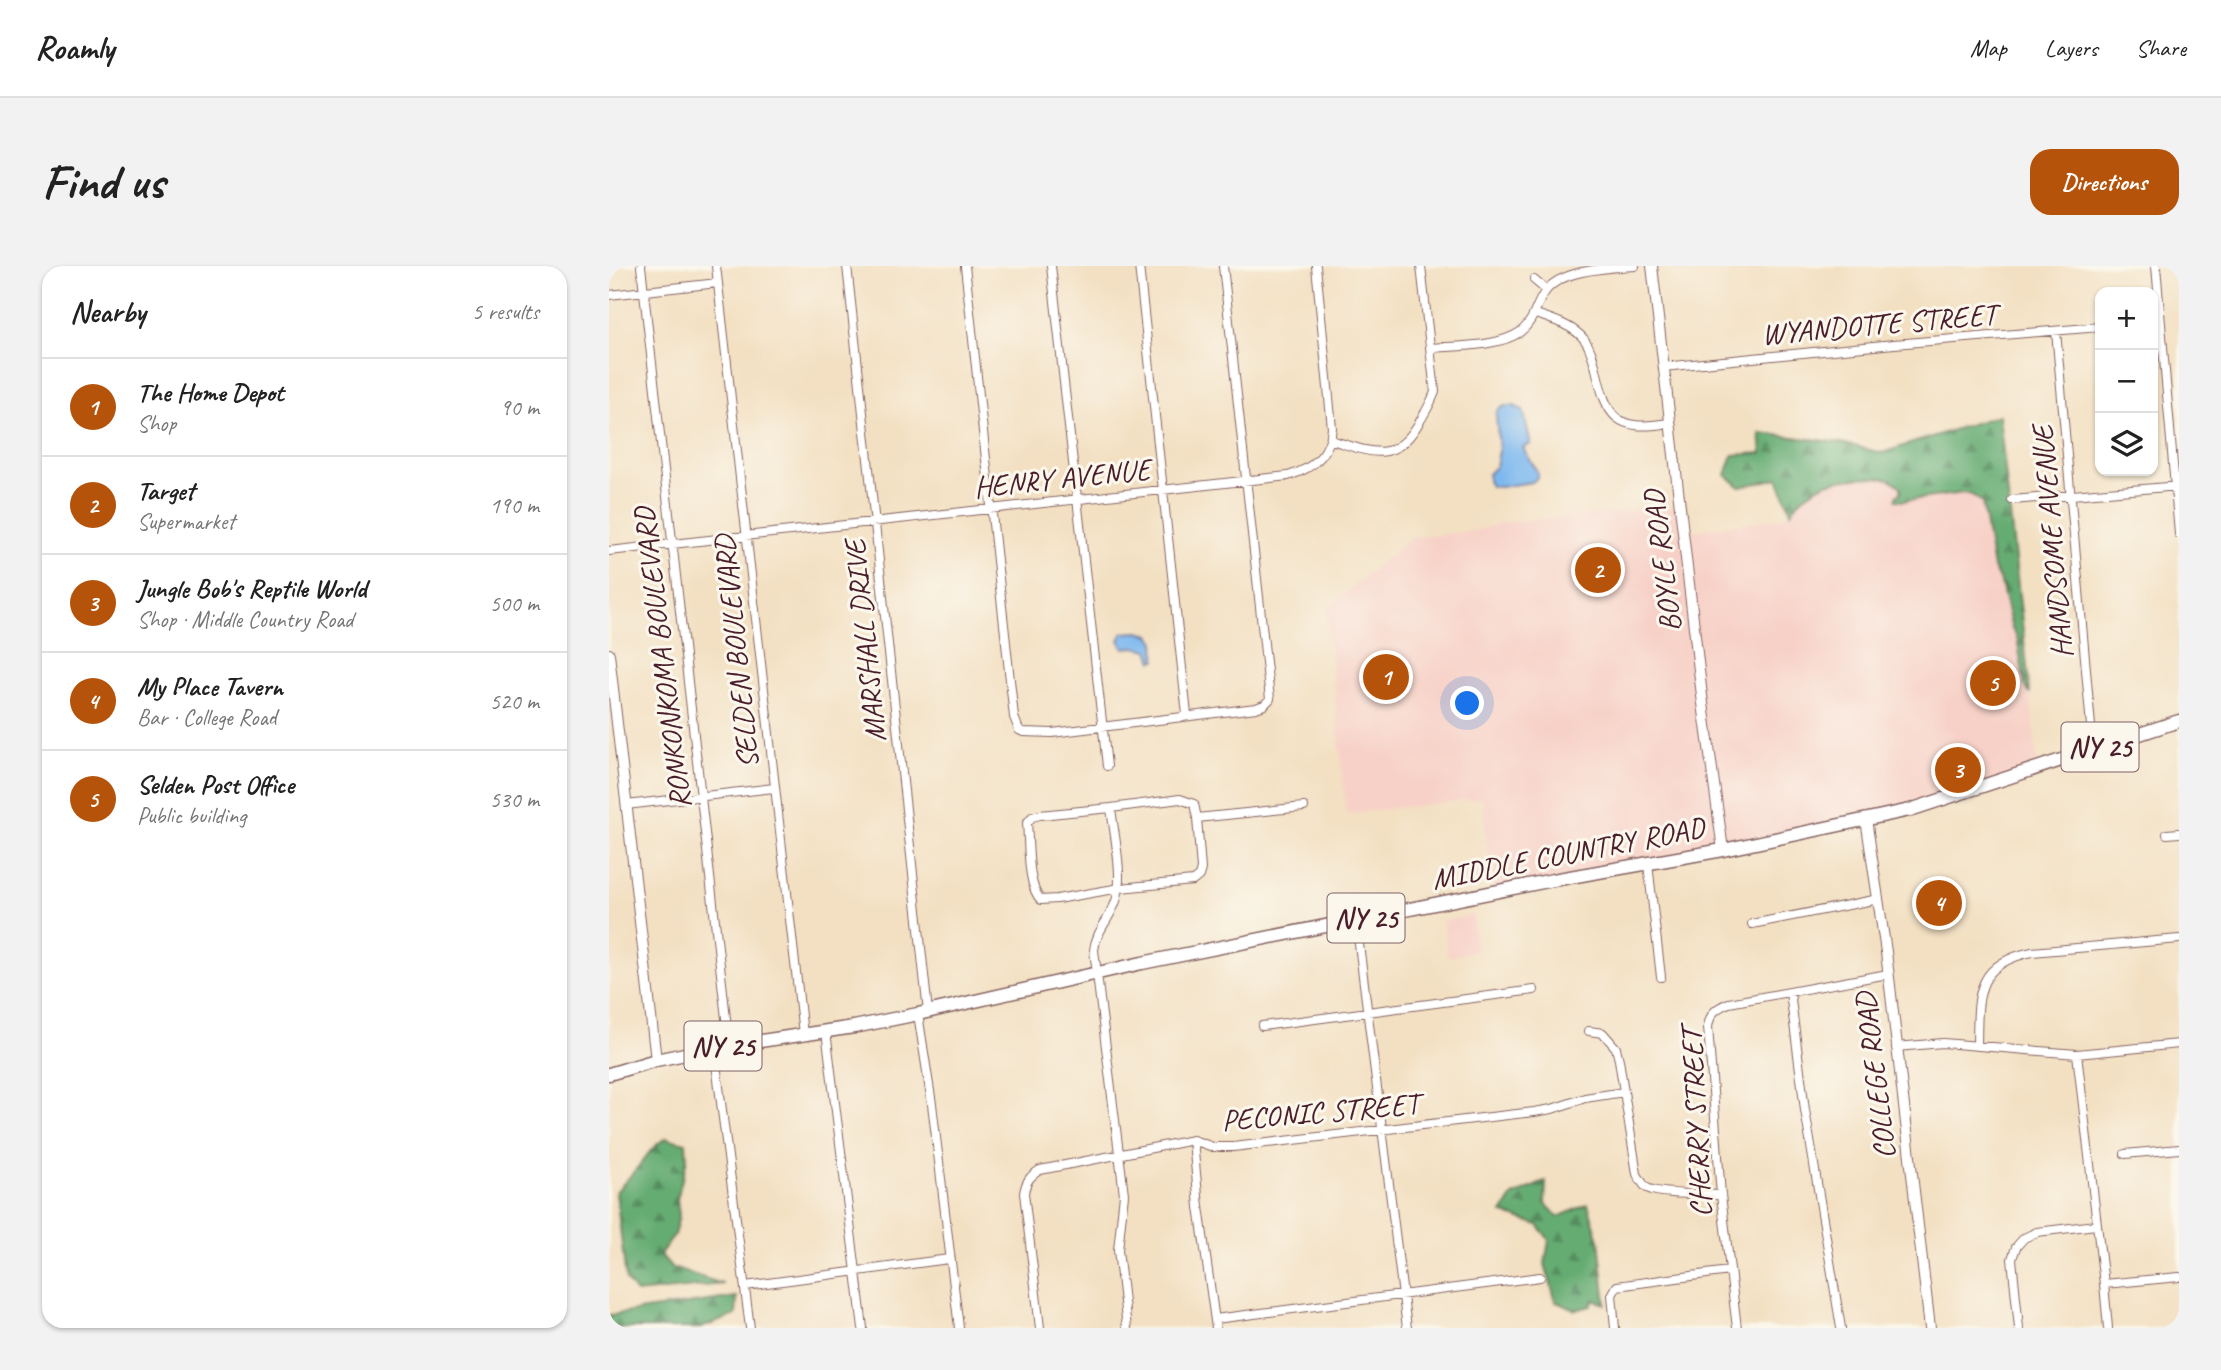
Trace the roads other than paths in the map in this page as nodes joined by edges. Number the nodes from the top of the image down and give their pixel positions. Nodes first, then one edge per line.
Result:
1 (641, 266) edge
2 (716, 266) edge
3 (847, 266) edge
4 (965, 266) edge
5 (1051, 266) edge
6 (1139, 266) edge
7 (1223, 266) edge
8 (1316, 266) edge
9 (1421, 266) edge
10 (1636, 266) edge
11 (1652, 266) edge
12 (2156, 266) edge
13 (1534, 281) dead end
14 (718, 283) junction
15 (2156, 287) edge
16 (1546, 289) junction
17 (644, 292) junction
18 (609, 295) edge
19 (1536, 314) junction
20 (2095, 327) edge
21 (2158, 330) edge
22 (2056, 331) junction
23 (1431, 348) junction
24 (1663, 367) junction
25 (1669, 424) junction
26 (1331, 440) junction
27 (1246, 481) junction
28 (2177, 486) edge
29 (1163, 489) junction
30 (2070, 494) junction
31 (1078, 499) junction
32 (2012, 500) dead end
33 (992, 509) junction
34 (875, 521) junction
35 (2179, 534) edge
36 (746, 535) junction
37 (671, 544) junction
38 (609, 551) edge
39 (609, 654) edge
40 (1187, 715) junction
41 (2179, 721) edge
42 (1102, 726) junction
43 (2093, 749) junction
44 (1107, 766) dead end
45 (774, 788) junction
46 (701, 797) junction
47 (626, 805) junction
48 (1304, 807) dead end
49 (1111, 808) junction
50 (1197, 818) junction
51 (1866, 819) junction
52 (2179, 833) edge
53 (2167, 834) dead end
54 (1723, 850) junction
55 (1648, 864) junction
56 (1120, 888) junction
57 (1879, 899) junction
58 (1356, 920) junction
59 (1752, 924) dead end
60 (2179, 939) edge
61 (1096, 974) junction
62 (1888, 974) junction
63 (1661, 977) dead end
64 (1534, 990) dead end
65 (1790, 992) junction
66 (1368, 1012) junction
67 (923, 1013) junction
68 (1262, 1026) dead end
69 (826, 1031) junction
70 (1589, 1031) dead end
71 (803, 1034) junction
72 (2179, 1044) edge
73 (729, 1045) junction
74 (1977, 1046) junction
75 (1896, 1047) junction
76 (714, 1048) junction
77 (2077, 1054) junction
78 (656, 1060) junction
79 (609, 1074) edge
80 (1624, 1092) junction
81 (1382, 1131) junction
82 (1192, 1140) junction
83 (2179, 1149) edge
84 (1120, 1154) junction
85 (2125, 1154) dead end
86 (1721, 1195) junction
87 (2096, 1224) junction
88 (949, 1259) junction
89 (1729, 1271) junction
90 (856, 1272) junction
91 (1540, 1277) dead end
92 (2179, 1277) edge
93 (2104, 1284) junction
94 (745, 1286) junction
95 (1402, 1294) junction
96 (1215, 1323) edge
97 (750, 1328) edge
98 (863, 1328) edge
99 (959, 1328) edge
100 (1040, 1328) edge
101 (1127, 1328) edge
102 (1407, 1328) edge
103 (1615, 1328) edge
104 (1737, 1328) edge
105 (1841, 1328) edge
106 (1930, 1328) edge
107 (2019, 1328) edge
108 (2108, 1328) edge

1 - 17 street, RONKONKOMA BOULEVARD
2 - 14 street, SELDEN BOULEVARD
3 - 34 street, MARSHALL DRIVE
4 - 33 street
5 - 31 street
6 - 29 street
7 - 27 street
8 - 26 street
9 - 23 street
10 - 16 street
11 - 24 street, BOYLE ROAD
12 - 15 street
13 - 16 street
14 - 17 street
14 - 36 street, SELDEN BOULEVARD
16 - 19 street
17 - 18 street
17 - 37 street, RONKONKOMA BOULEVARD
19 - 23 street
19 - 25 street
20 - 22 street, WYANDOTTE STREET
21 - 28 street
22 - 24 street, WYANDOTTE STREET
22 - 30 street, HANDSOME AVENUE
23 - 26 street
24 - 25 street, BOYLE ROAD
25 - 54 street, BOYLE ROAD
26 - 27 street, HENRY AVENUE
27 - 29 street, HENRY AVENUE
27 - 40 street
28 - 30 street
28 - 35 street
29 - 31 street, HENRY AVENUE
29 - 40 street
30 - 32 street
30 - 43 street, HANDSOME AVENUE
31 - 33 street, HENRY AVENUE
31 - 42 street
33 - 34 street, HENRY AVENUE
33 - 42 street
34 - 36 street, HENRY AVENUE
34 - 67 street, MARSHALL DRIVE
36 - 37 street, HENRY AVENUE
36 - 45 street, SELDEN BOULEVARD
37 - 38 street, HENRY AVENUE
37 - 46 street, RONKONKOMA BOULEVARD
39 - 47 street
40 - 42 street
41 - 43 main road, MIDDLE COUNTRY ROAD / NY 25
42 - 44 street
43 - 51 main road, MIDDLE COUNTRY ROAD / NY 25
45 - 46 street
45 - 71 street, SELDEN BOULEVARD
46 - 47 street
46 - 73 street, RONKONKOMA BOULEVARD
47 - 78 street
48 - 50 street
49 - 50 street
49 - 56 street
49 - 56 street
50 - 56 street
51 - 54 main road, MIDDLE COUNTRY ROAD / NY 25
51 - 57 street, COLLEGE ROAD
52 - 53 street
54 - 55 main road, MIDDLE COUNTRY ROAD / NY 25
55 - 58 main road, MIDDLE COUNTRY ROAD / NY 25
55 - 63 street
56 - 61 street
57 - 59 street
57 - 62 street, COLLEGE ROAD
58 - 61 main road, MIDDLE COUNTRY ROAD / NY 25
58 - 66 street
60 - 74 street
61 - 67 main road, MIDDLE COUNTRY ROAD / NY 25
61 - 84 street
62 - 65 street, CHERRY STREET
62 - 75 street, COLLEGE ROAD
64 - 66 street
65 - 86 street, CHERRY STREET
65 - 105 street
66 - 68 street
66 - 81 street
67 - 69 main road, NY 25
67 - 88 street, MARSHALL DRIVE
69 - 71 main road, NY 25
69 - 90 street
70 - 80 street
71 - 73 main road, NY 25
72 - 77 street
73 - 76 main road, NY 25
74 - 75 street
74 - 77 street
75 - 106 street, COLLEGE ROAD
76 - 78 main road, NY 25
76 - 94 street
77 - 87 street
78 - 79 main road, NY 25
80 - 81 street, PECONIC STREET
80 - 86 street
81 - 82 street, PECONIC STREET
81 - 95 street
82 - 84 street, PECONIC STREET
82 - 96 street
83 - 85 street
84 - 100 street, PECONIC STREET
84 - 101 street
86 - 89 street, CHERRY STREET
87 - 93 street
87 - 107 street
88 - 90 street
88 - 99 street, MARSHALL DRIVE
89 - 103 street
89 - 104 street, CHERRY STREET
90 - 94 street
90 - 98 street
91 - 95 street
92 - 93 street
93 - 108 street
94 - 97 street
95 - 96 street
95 - 102 street

